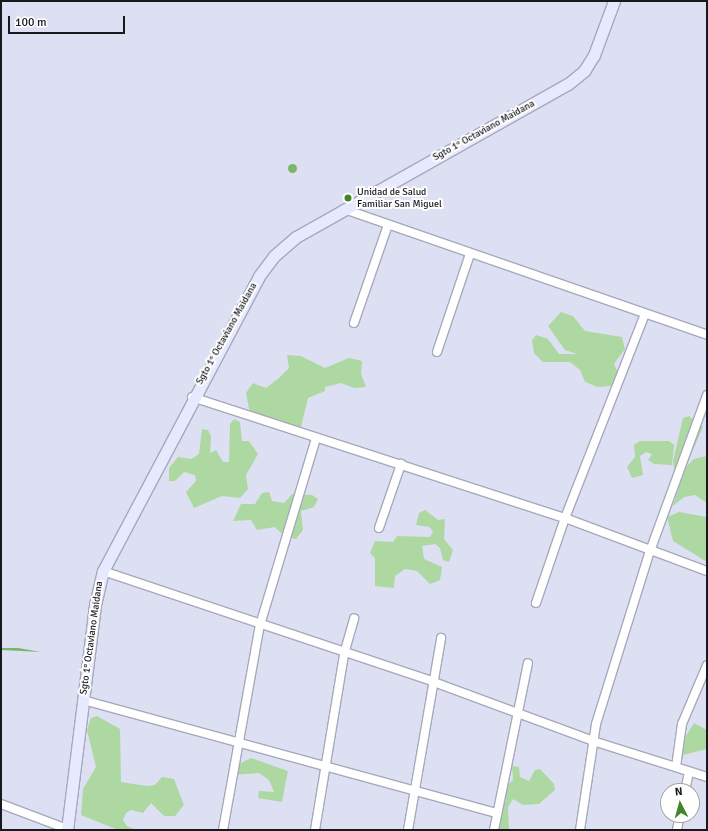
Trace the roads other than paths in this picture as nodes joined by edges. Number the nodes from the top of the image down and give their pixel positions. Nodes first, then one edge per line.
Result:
1 (614, 1) edge
2 (344, 209) junction
3 (388, 225) junction
4 (470, 254) junction
5 (646, 314) junction
6 (354, 323) dead end
7 (707, 335) edge
8 (437, 352) dead end
9 (707, 395) edge
10 (192, 397) junction
11 (316, 438) junction
12 (401, 464) junction
13 (565, 518) junction
14 (379, 528) dead end
15 (650, 551) junction
16 (103, 571) junction
17 (707, 571) edge
18 (536, 603) dead end
19 (354, 618) dead end
20 (260, 625) junction
21 (440, 638) dead end
22 (344, 654) junction
23 (528, 663) dead end
24 (707, 665) edge
25 (430, 681) junction
26 (83, 700) junction
27 (515, 713) junction
28 (593, 741) junction
29 (238, 745) junction
30 (324, 766) junction
31 (676, 767) junction
32 (689, 772) junction
33 (707, 777) edge
34 (687, 783) edge
35 (415, 791) junction
36 (1, 804) edge
37 (497, 813) junction
38 (67, 830) edge
39 (222, 830) edge
40 (315, 830) edge
41 (408, 830) edge
42 (494, 830) edge
43 (580, 830) edge

1 - 2 main road, Sgto 1° Octaviano Maidana
2 - 3 street
2 - 10 main road, Sgto 1° Octaviano Maidana
3 - 4 street
3 - 6 street
4 - 5 street
4 - 8 street
5 - 7 street
5 - 13 street
9 - 15 street
10 - 11 street
10 - 16 main road, Sgto 1° Octaviano Maidana
11 - 12 street
11 - 20 street
12 - 13 street
12 - 14 street
13 - 15 street
13 - 18 street
15 - 17 street
15 - 28 street
16 - 20 street
16 - 26 main road, Sgto 1° Octaviano Maidana
19 - 22 street
20 - 22 street
20 - 29 street
21 - 25 street
22 - 25 street
22 - 30 street
23 - 27 street
24 - 31 street
25 - 27 street
25 - 35 street
26 - 29 street
26 - 38 main road, Sgto 1° Octaviano Maidana
27 - 28 street
27 - 37 street
28 - 31 street
28 - 43 street
29 - 30 street
29 - 39 street
30 - 35 street
30 - 40 street
31 - 32 street
32 - 33 street
32 - 34 street
35 - 37 street
35 - 41 street
36 - 38 street
37 - 42 street

